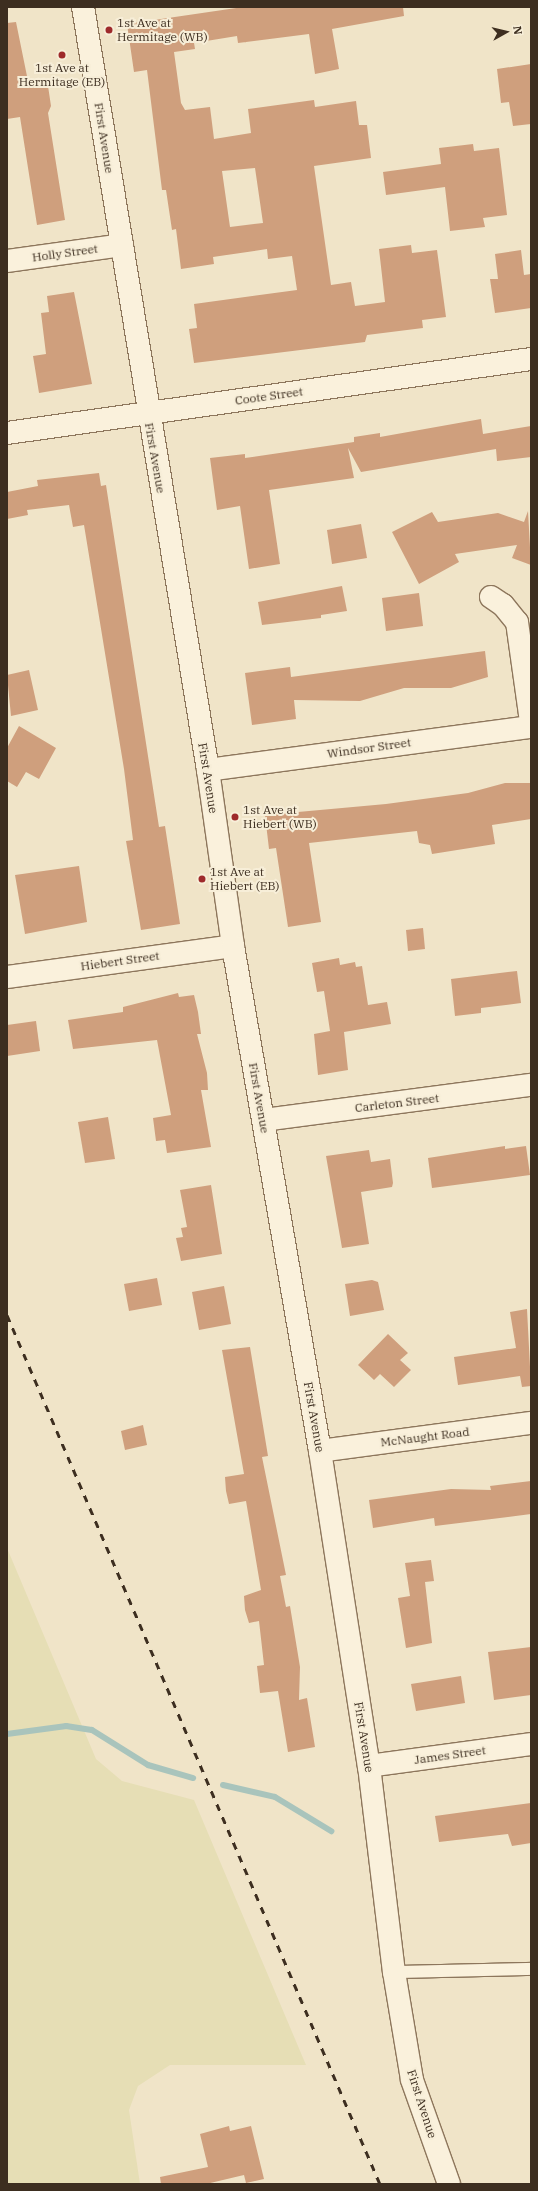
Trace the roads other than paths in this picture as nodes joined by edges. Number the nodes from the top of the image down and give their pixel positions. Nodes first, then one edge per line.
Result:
1 (82, 7) edge
2 (122, 245) junction
3 (7, 261) edge
4 (531, 359) edge
5 (148, 414) junction
6 (7, 433) edge
7 (491, 597) dead end
8 (531, 721) edge
9 (531, 727) edge
10 (208, 770) junction
11 (232, 946) junction
12 (7, 977) edge
13 (531, 1085) edge
14 (264, 1120) junction
15 (531, 1423) edge
16 (320, 1451) junction
17 (531, 1744) edge
18 (369, 1766) junction
19 (531, 1969) edge
20 (394, 1972) junction
21 (449, 2184) edge

1 - 2 street, First Avenue
2 - 3 street, Holly Street
2 - 5 street, First Avenue
4 - 5 street, Coote Street
5 - 6 street, Coote Street
5 - 10 street, First Avenue
7 - 8 street
9 - 10 street, Windsor Street
10 - 11 street, First Avenue
11 - 12 street, Hiebert Street
11 - 14 street, First Avenue
13 - 14 street, Carleton Street
14 - 16 street, First Avenue
15 - 16 street, McNaught Road
16 - 18 street, First Avenue
17 - 18 street, James Street
18 - 20 street, First Avenue
19 - 20 lane
20 - 21 street, First Avenue

